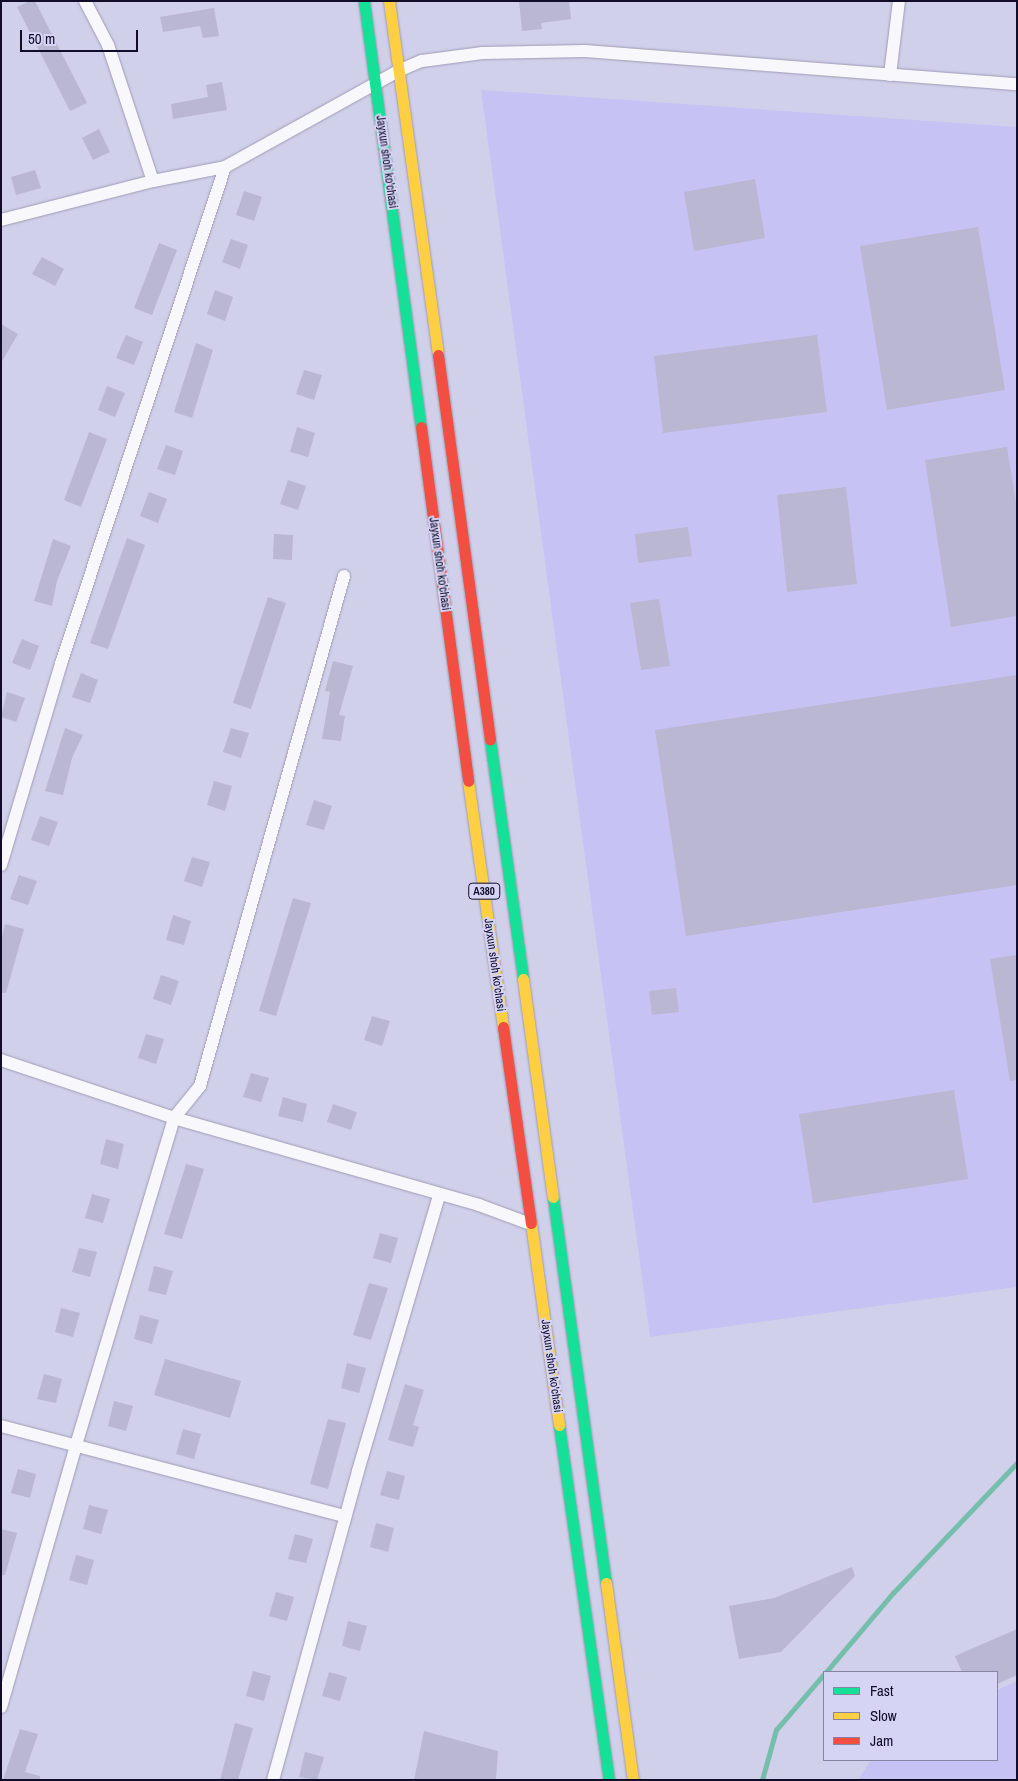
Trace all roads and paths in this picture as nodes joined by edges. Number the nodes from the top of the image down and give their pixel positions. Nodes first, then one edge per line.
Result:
1 (85, 1) edge
2 (364, 1) edge
3 (389, 1) edge
4 (899, 1) edge
5 (398, 70) junction
6 (890, 75) junction
7 (1017, 84) edge
8 (376, 85) junction
9 (224, 166) junction
10 (153, 180) junction
11 (1, 220) edge
12 (344, 576) dead end
13 (1, 865) edge
14 (1, 1060) edge
15 (174, 1118) junction
16 (439, 1195) junction
17 (530, 1224) junction
18 (1, 1426) edge
19 (76, 1445) junction
20 (345, 1516) junction
21 (1, 1707) edge
22 (273, 1780) edge
23 (609, 1780) edge
24 (633, 1780) edge

1 - 10 street
2 - 8 highway, Jayxun shoh ko'chasi / A380
3 - 5 highway, Jayxun shoh ko'chasi / A380
4 - 6 street
5 - 6 street
5 - 8 street
5 - 24 highway, Jayxun shoh ko'chasi / A380
6 - 7 street
8 - 9 street
8 - 17 highway, Jayxun shoh ko'chasi / A380
9 - 10 street
9 - 13 street
10 - 11 street
12 - 15 street
14 - 15 street
15 - 16 street
15 - 19 street
16 - 17 street
16 - 20 street
17 - 23 highway, Jayxun shoh ko'chasi / A380
18 - 19 street
19 - 20 street
19 - 21 street
20 - 22 street

